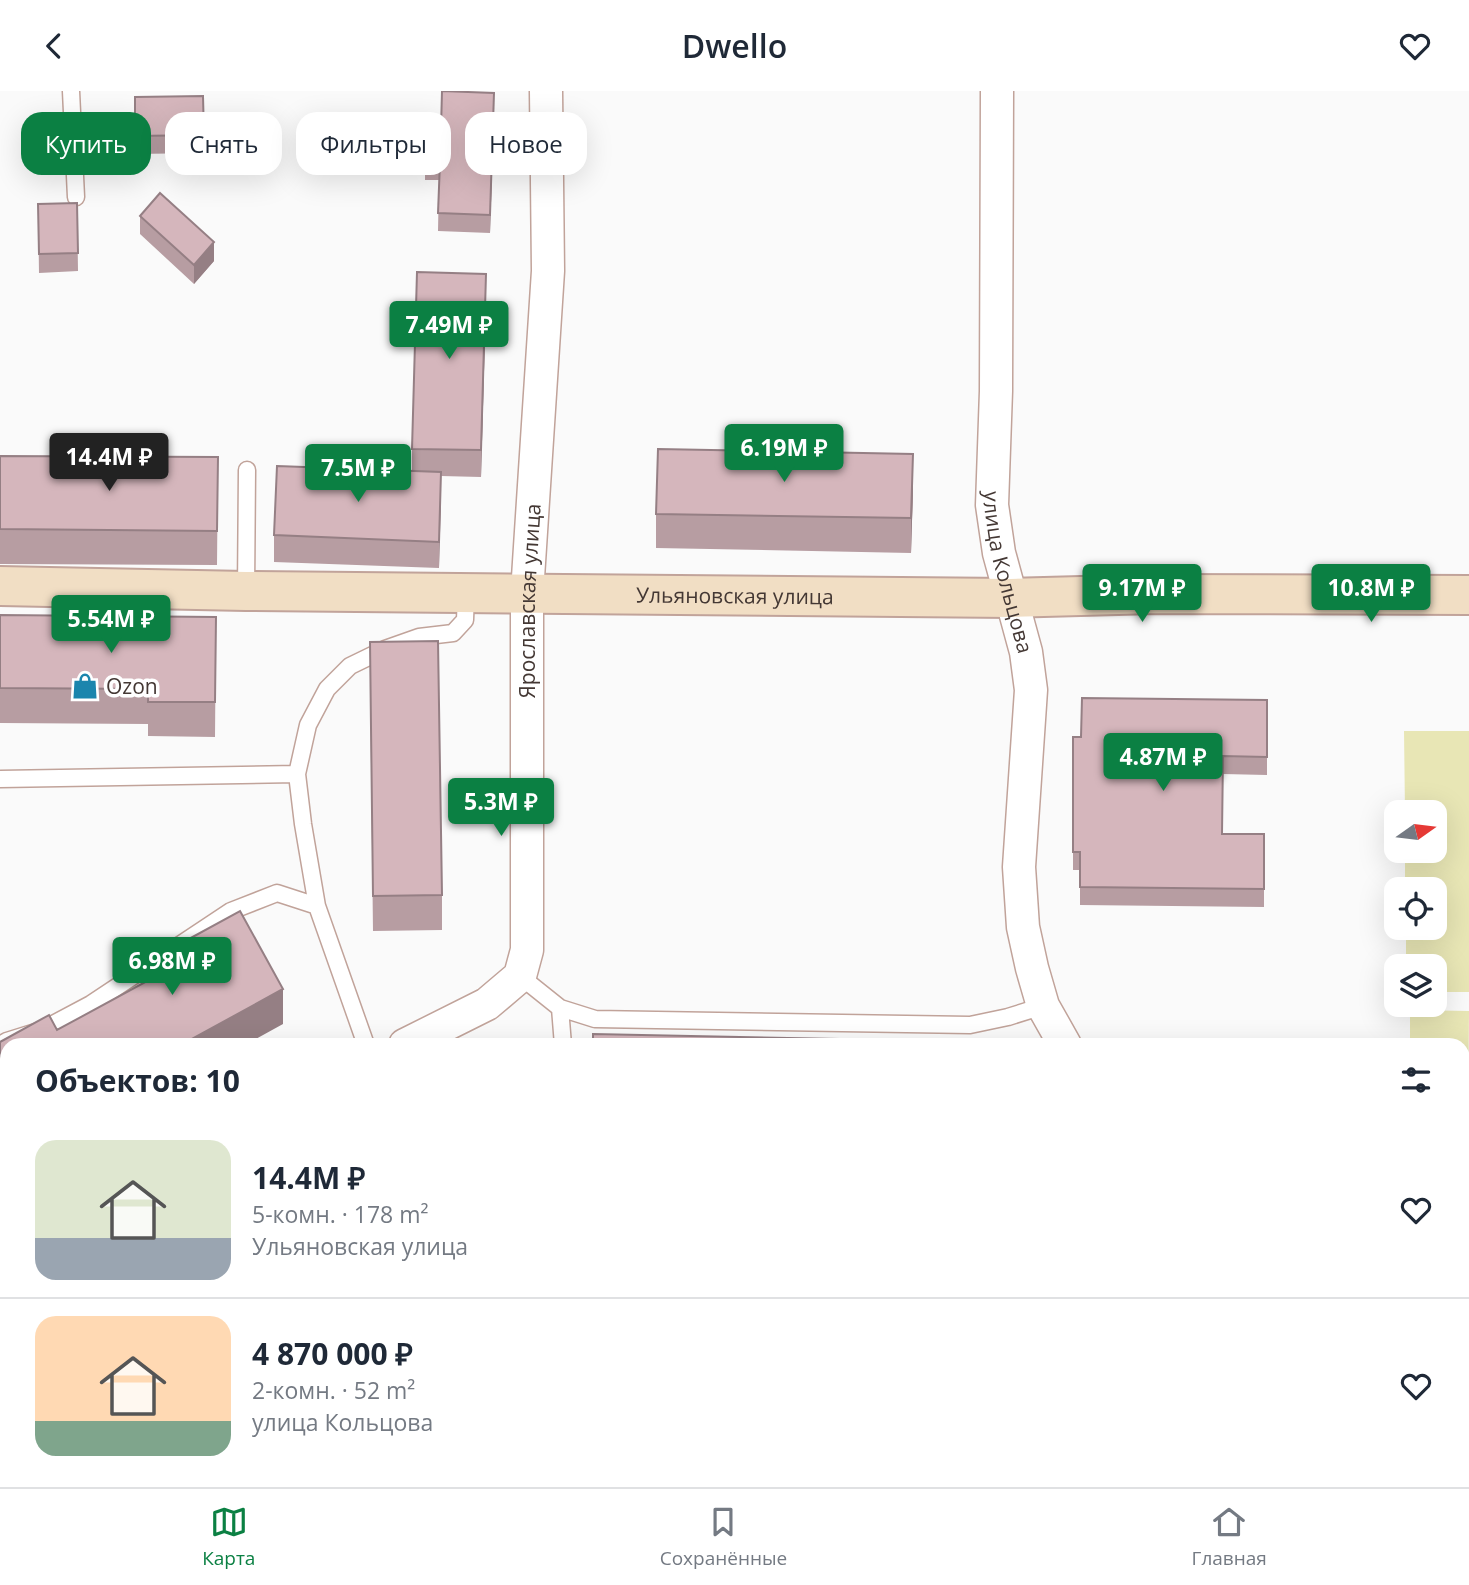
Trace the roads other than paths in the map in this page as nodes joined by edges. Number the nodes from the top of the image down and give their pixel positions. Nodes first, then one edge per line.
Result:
1 (71, 91) edge
2 (546, 91) edge
3 (997, 91) edge
4 (76, 197) dead end
5 (247, 470) dead end
6 (0, 586) edge
7 (246, 591) junction
8 (467, 593) junction
9 (527, 593) junction
10 (1469, 595) edge
11 (1011, 599) junction
12 (297, 774) junction
13 (0, 779) edge
14 (317, 906) junction
15 (520, 975) junction
16 (1042, 1006) junction
17 (560, 1008) junction
18 (17, 1038) edge
19 (364, 1038) edge
20 (419, 1038) edge
21 (562, 1038) edge
22 (1061, 1038) edge

1 - 4 lane
2 - 9 street, Ярославская улица
3 - 11 street, улица Кольцова
5 - 7 lane
6 - 7 main road, Ульяновская улица
7 - 8 main road, Ульяновская улица
8 - 9 main road, Ульяновская улица
8 - 12 lane
9 - 11 main road, Ульяновская улица
9 - 15 street, Ярославская улица
10 - 11 main road, Ульяновская улица
11 - 16 street, улица Кольцова
12 - 13 lane
12 - 14 lane
14 - 18 lane
14 - 19 lane
15 - 17 lane
15 - 20 street
16 - 17 lane
16 - 22 street, улица Кольцова
17 - 21 lane

